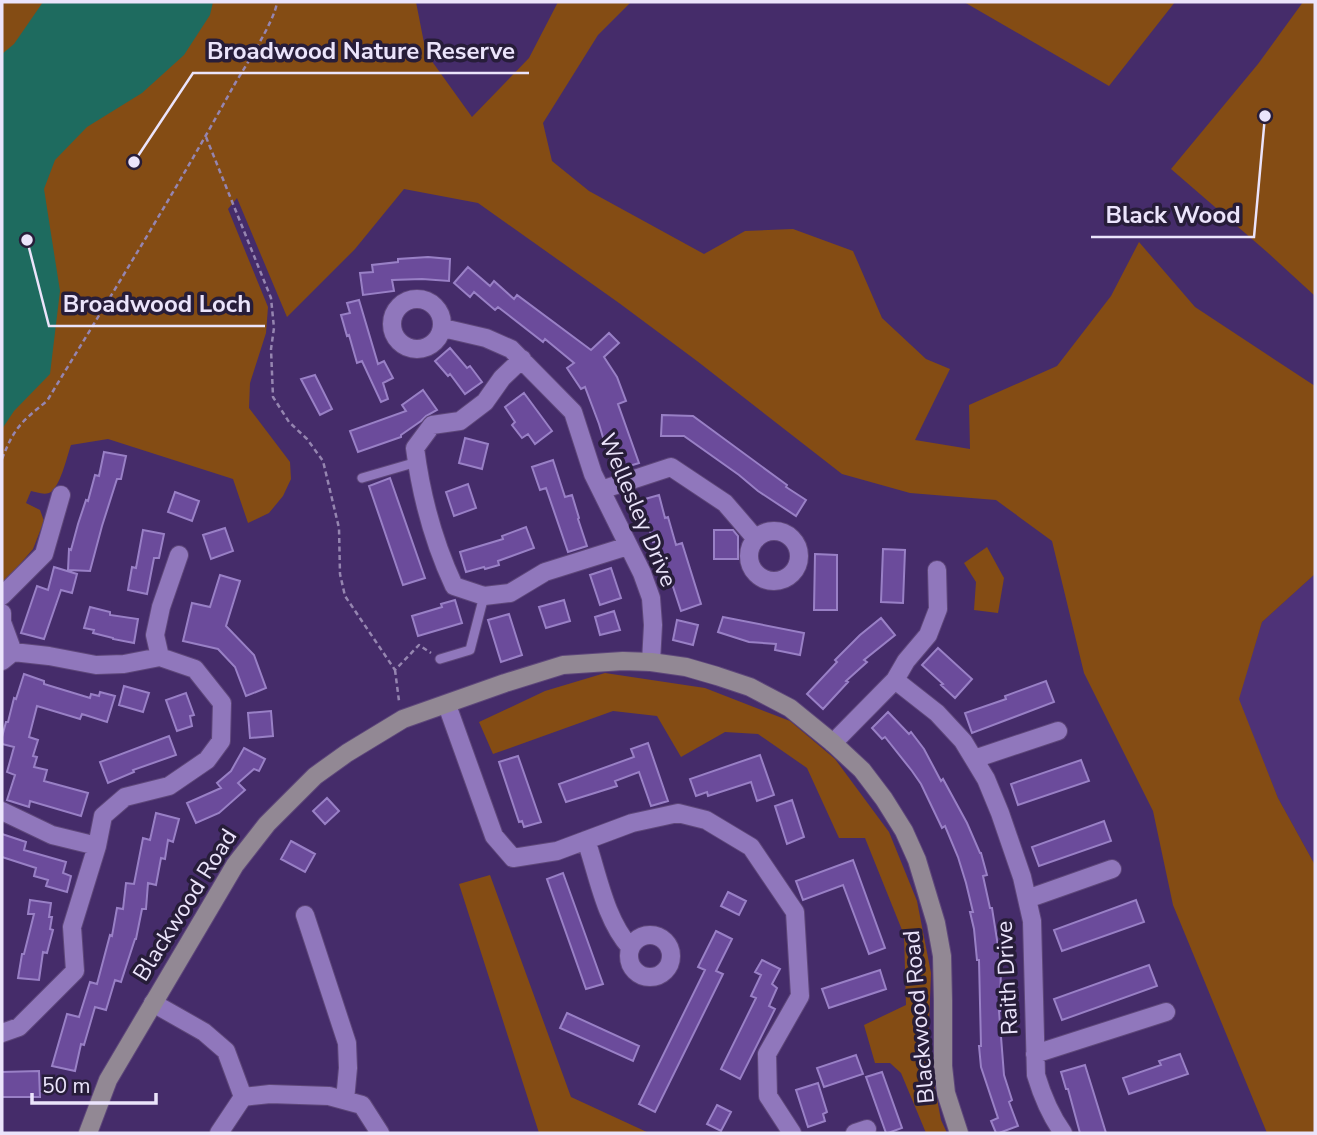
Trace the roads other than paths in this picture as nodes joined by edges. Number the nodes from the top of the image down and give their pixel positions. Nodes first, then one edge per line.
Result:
1 (443, 328) dead end
2 (522, 359) junction
3 (417, 461) junction
4 (362, 478) dead end
5 (601, 490) junction
6 (61, 495) dead end
7 (756, 539) dead end
8 (628, 546) junction
9 (179, 555) dead end
10 (937, 570) dead end
11 (2, 596) edge
12 (484, 596) junction
13 (2, 613) edge
14 (7, 656) edge
15 (160, 657) junction
16 (440, 660) road end
17 (651, 662) junction
18 (895, 680) junction
19 (447, 705) junction
20 (1058, 731) dead end
21 (833, 743) junction
22 (974, 759) junction
23 (2, 811) edge
24 (586, 840) junction
25 (97, 846) junction
26 (1112, 869) dead end
27 (1027, 899) junction
28 (305, 915) dead end
29 (630, 947) dead end
30 (153, 1003) junction
31 (1166, 1012) dead end
32 (2, 1033) edge
33 (1035, 1054) junction
34 (243, 1097) junction
35 (345, 1100) junction
36 (88, 1133) edge
37 (219, 1133) edge
38 (380, 1133) edge
39 (792, 1133) edge
40 (959, 1133) edge
41 (1062, 1133) edge

1 - 2 street, Wellesley Drive
2 - 3 street
2 - 5 street, Wellesley Drive
3 - 4 lane
3 - 12 street
5 - 7 street
5 - 8 street, Wellesley Drive
6 - 11 street
8 - 12 street
8 - 17 street, Wellesley Drive
9 - 15 street
10 - 18 street
12 - 16 lane
13 - 14 street
14 - 15 street
15 - 25 street
17 - 19 street, Blackwood Road
17 - 21 street, Blackwood Road
18 - 21 street
18 - 22 street, Raith Drive
19 - 24 street
19 - 30 street, Blackwood Road
20 - 22 street
21 - 40 street, Blackwood Road
22 - 27 street, Raith Drive
23 - 25 street
24 - 29 street
24 - 39 street
25 - 32 street
26 - 27 street, Raith Drive
27 - 33 street, Raith Drive
28 - 35 street
30 - 34 street
30 - 36 street, Blackwood Road
31 - 33 street, Raith Drive
33 - 41 street, Raith Drive
34 - 35 street
34 - 37 street
35 - 38 street

